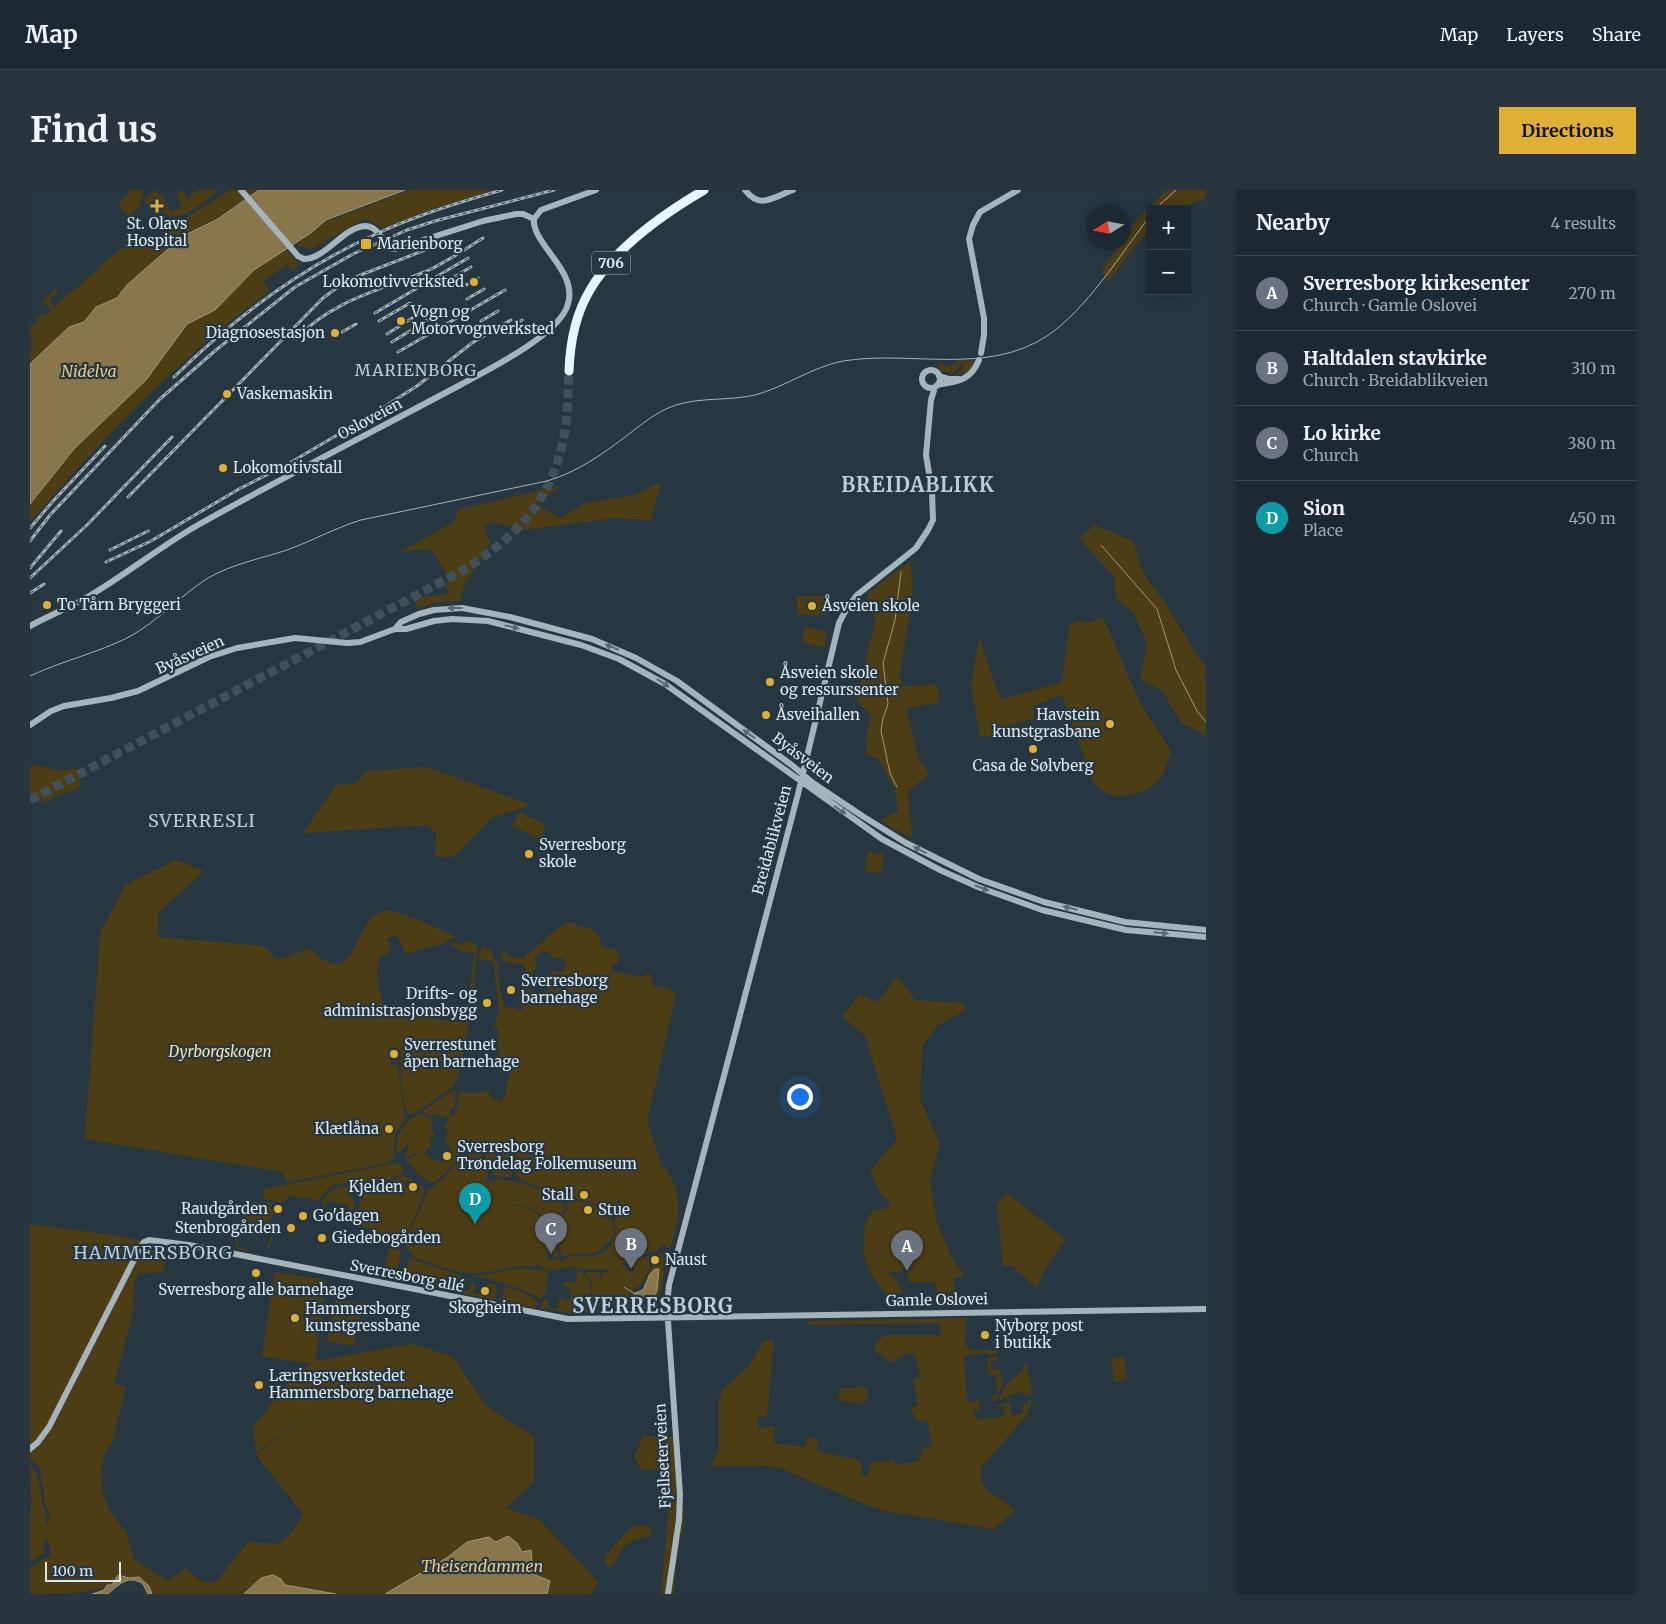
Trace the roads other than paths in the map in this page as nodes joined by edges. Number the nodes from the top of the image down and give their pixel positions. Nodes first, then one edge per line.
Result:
1 (241, 190) edge
2 (596, 190) edge
3 (704, 190) edge
4 (745, 190) edge
5 (792, 190) edge
6 (1018, 190) edge
7 (750, 193) edge
8 (534, 218) junction
9 (981, 352) dead end
10 (979, 360) dead end
11 (568, 371) tunnel mouth
12 (939, 376) junction
13 (963, 378) junction
14 (936, 386) junction
15 (927, 387) junction
16 (931, 400) junction
17 (30, 626) edge
18 (395, 629) junction
19 (30, 725) edge
20 (802, 774) junction
21 (800, 782) junction
22 (1206, 930) edge
23 (1206, 937) edge
24 (1206, 1309) edge
25 (667, 1317) junction
26 (30, 1449) edge
27 (668, 1594) edge

1 - 8 street
2 - 8 street
3 - 11 highway, 706
4 - 7 street
5 - 7 street
6 - 9 street
8 - 17 street, Osloveien
10 - 13 street
12 - 13 street
12 - 14 street
12 - 15 street
13 - 14 street
14 - 15 street
14 - 16 street, Breidablikveien
15 - 16 street, Breidablikveien
16 - 20 street, Breidablikveien
18 - 19 street, Byåsveien
20 -> 18 street, Byåsveien
18 -> 21 street, Byåsveien
20 - 21 street, Breidablikveien
22 -> 20 street, Byåsveien
21 -> 23 street, Byåsveien
21 - 25 street, Breidablikveien
24 - 25 street, Gamle Oslovei
25 - 26 street, Sverresborg allé
25 - 27 street, Fjellseterveien

